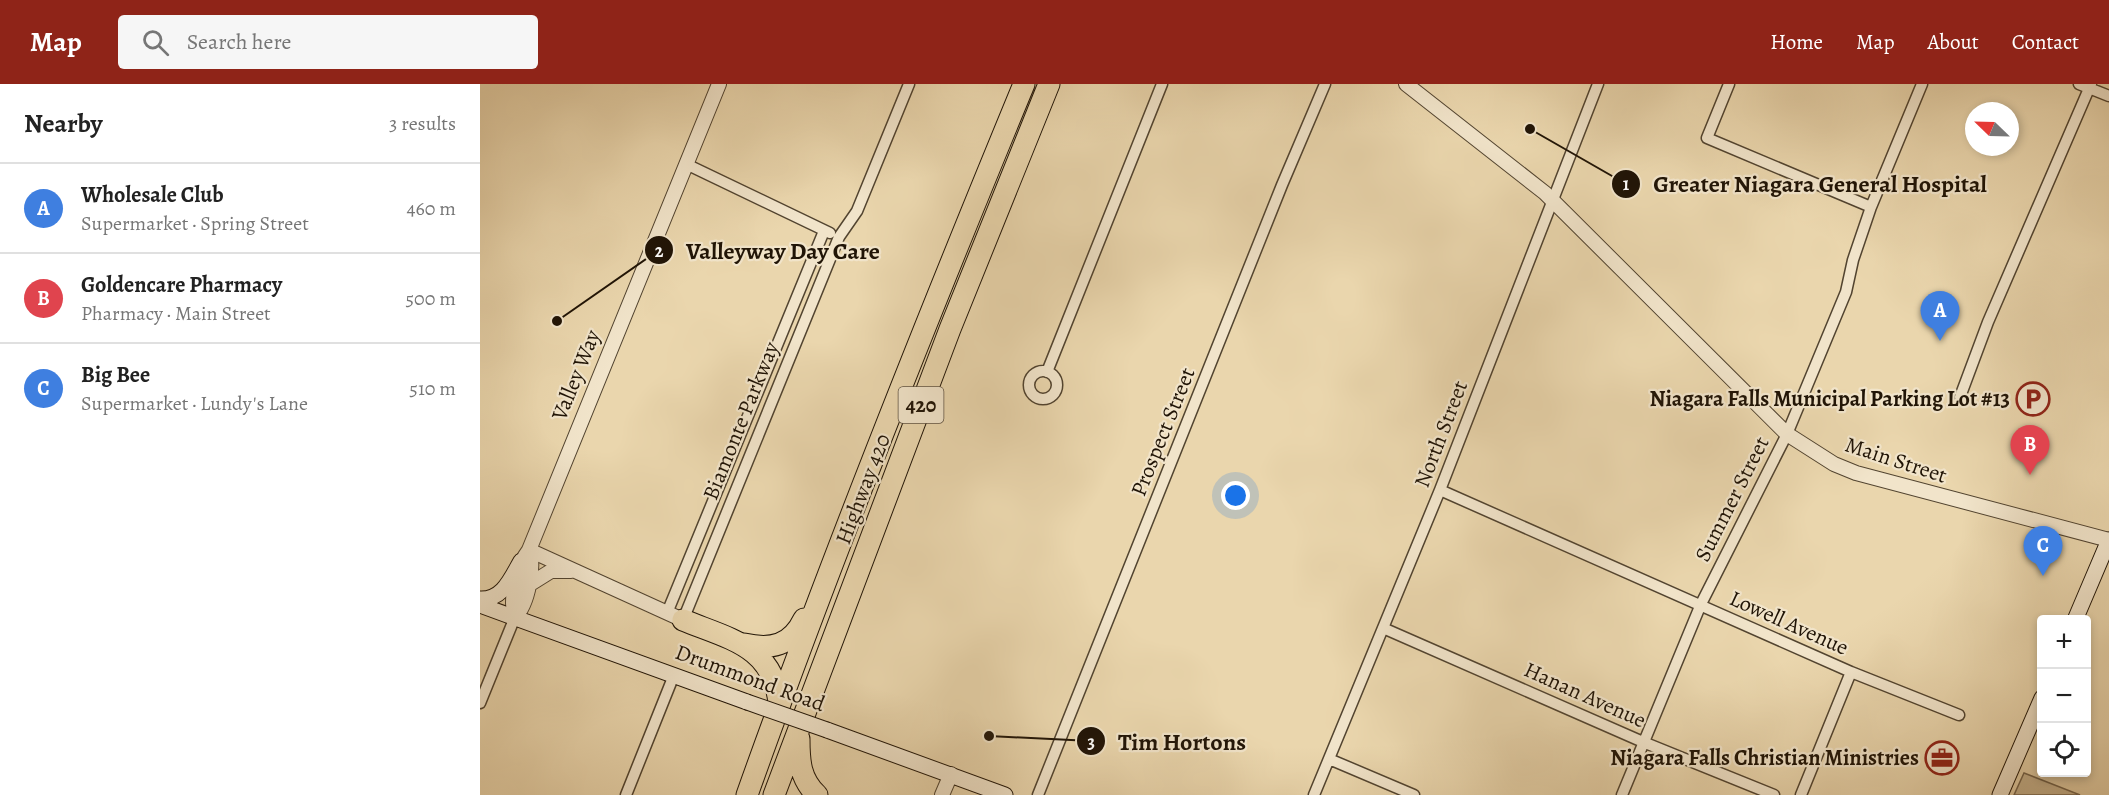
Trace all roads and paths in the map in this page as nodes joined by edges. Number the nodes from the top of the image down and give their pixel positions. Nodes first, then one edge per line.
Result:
1 (719, 84) edge
2 (909, 84) edge
3 (1024, 84) edge
4 (1049, 84) edge
5 (1162, 84) edge
6 (1324, 84) edge
7 (1406, 84) edge
8 (1598, 84) edge
9 (1729, 84) edge
10 (1922, 84) edge
11 (2086, 85) edge
12 (2109, 96) edge
13 (686, 164) junction
14 (1552, 200) junction
15 (1871, 207) junction
16 (824, 231) junction
17 (839, 237) junction
18 (1047, 372) dead end
19 (1960, 397) dead end
20 (1787, 434) junction
21 (1440, 490) junction
22 (2109, 540) edge
23 (525, 555) junction
24 (582, 573) junction
25 (527, 586) junction
26 (825, 586) junction
27 (480, 599) edge
28 (1701, 604) junction
29 (480, 605) edge
30 (2077, 615) edge
31 (675, 616) junction
32 (515, 617) junction
33 (1383, 628) junction
34 (737, 642) junction
35 (1851, 672) junction
36 (674, 675) junction
37 (480, 703) edge
38 (779, 705) junction
39 (2037, 710) edge
40 (1959, 715) dead end
41 (799, 728) junction
42 (1643, 742) junction
43 (1329, 759) junction
44 (951, 774) junction
45 (626, 795) edge
46 (747, 795) edge
47 (774, 795) edge
48 (818, 795) edge
49 (942, 795) edge
50 (1005, 795) edge
51 (1038, 795) edge
52 (1314, 795) edge
53 (1414, 795) edge
54 (1622, 795) edge
55 (1774, 795) edge
56 (1801, 795) edge
57 (2000, 795) edge

1 - 13 street, Valley Way
2 - 17 street, Biamonte Parkway
3 - 26 highway, Highway 420 / 420
4 - 41 highway, Highway 420 / 420
5 - 18 street
6 - 51 street, Prospect Street
7 - 14 street, Main Street
8 - 14 street, North Street
9 - 15 street
10 - 15 street, Summer Street
11 - 12 street
11 - 19 street
13 - 16 street
13 - 23 street, Valley Way
14 - 20 street, Main Street
14 - 21 street, North Street
15 - 20 street, Summer Street
16 - 17 street
16 - 31 street, Biamonte Parkway
17 - 31 street, Biamonte Parkway
20 - 22 street, Main Street
20 - 28 street, Summer Street
21 - 28 street, Lowell Avenue
21 - 33 street, North Street
22 - 30 main road
23 - 24 street
23 - 25 street, Valley Way
23 - 27 main road
23 - 32 street, Valley Way
24 - 25 street
24 - 31 street
25 - 32 street, Valley Way
26 - 34 highway
26 - 38 highway, Highway 420 / 420
28 - 35 street, Lowell Avenue
28 - 42 street, Summer Street
29 - 32 main road, Drummond Road
31 - 34 highway
32 - 36 main road, Drummond Road
32 - 37 street, Valley Way
33 - 42 street, Hanan Avenue
33 - 43 street, North Street
34 - 38 highway
35 - 40 street, Lowell Avenue
35 - 56 street
36 - 44 main road, Drummond Road, bridge
36 - 45 street
38 - 46 highway, Highway 420 / 420
39 - 57 main road
41 - 47 highway, Highway 420 / 420
41 - 48 highway
42 - 54 street, Summer Street
42 - 55 street, Hanan Avenue
43 - 52 street, North Street
43 - 53 street
44 - 49 street
44 - 50 main road, Drummond Road

